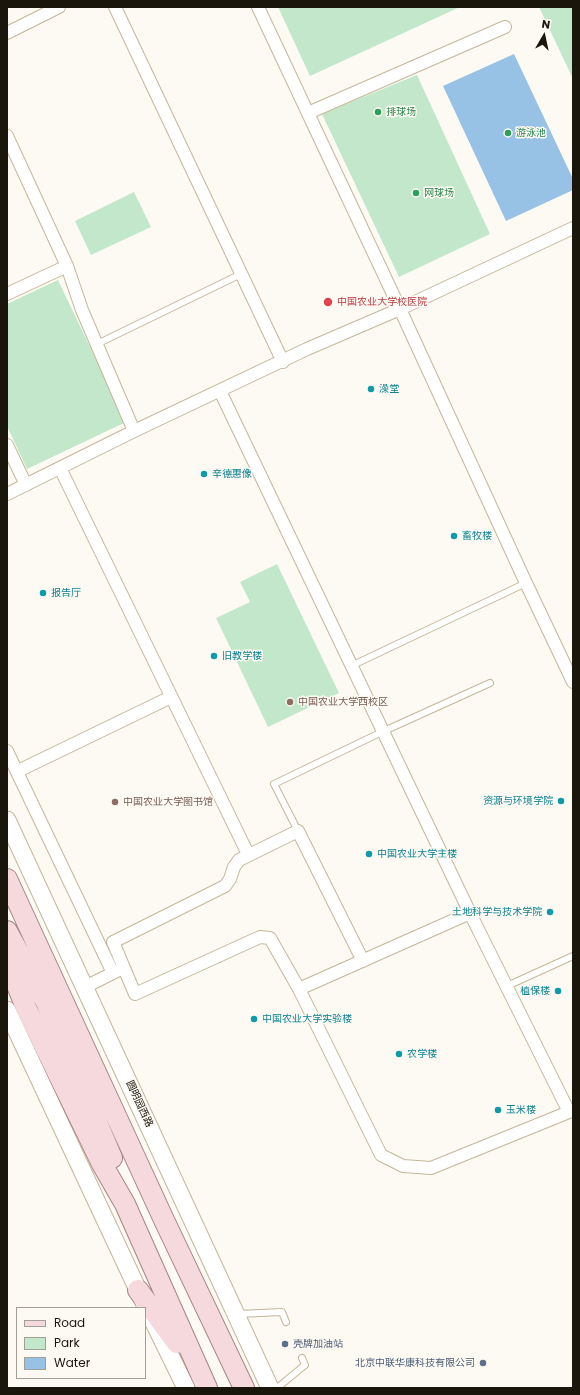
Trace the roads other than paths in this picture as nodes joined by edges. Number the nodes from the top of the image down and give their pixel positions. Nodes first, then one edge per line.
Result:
1 (59, 7) edge
2 (115, 7) edge
3 (258, 7) edge
4 (505, 27) dead end
5 (7, 33) edge
6 (308, 113) junction
7 (7, 136) edge
8 (573, 228) edge
9 (67, 266) junction
10 (241, 274) junction
11 (7, 294) edge
12 (400, 309) junction
13 (97, 344) junction
14 (283, 362) junction
15 (220, 392) junction
16 (134, 431) junction
17 (7, 445) edge
18 (60, 468) junction
19 (26, 485) junction
20 (7, 494) edge
21 (526, 583) junction
22 (351, 666) junction
23 (573, 682) edge
24 (490, 683) dead end
25 (171, 698) junction
26 (384, 731) junction
27 (7, 751) edge
28 (18, 771) junction
29 (7, 820) edge
30 (298, 832) junction
31 (248, 854) junction
32 (7, 879) edge
33 (470, 913) junction
34 (7, 931) edge
35 (573, 956) edge
36 (7, 961) edge
37 (362, 961) junction
38 (124, 968) junction
39 (112, 973) junction
40 (507, 986) junction
41 (85, 987) junction
42 (299, 989) junction
43 (7, 1010) edge
44 (126, 1204) junction
45 (138, 1290) junction
46 (236, 1314) junction
47 (286, 1322) dead end
48 (302, 1358) dead end
49 (197, 1368) junction
50 (186, 1388) edge
51 (207, 1388) edge
52 (244, 1388) edge
53 (270, 1388) edge
54 (277, 1388) edge

1 - 5 street
2 - 10 street
3 - 6 street
4 - 6 street
6 - 12 street
7 - 9 street
8 - 12 street
9 - 11 street
9 - 13 street
10 - 13 lane
10 - 14 street
12 - 14 street
12 - 21 street
13 - 16 street
14 - 15 street
15 - 16 street
15 - 22 street
16 - 18 street
17 - 19 street
18 - 19 street
18 - 25 street
19 - 20 street
21 - 22 lane
21 - 23 street
22 - 26 street
24 - 26 lane
25 - 28 street
25 - 31 street
26 - 30 lane
26 - 33 street
27 - 28 street
28 - 39 street
29 - 41 street, 圆明园西路
30 - 31 street
30 - 37 street
31 - 38 street
32 - 52 main road
33 - 37 street
33 - 40 street
34 - 44 main road
35 - 40 lane
36 - 44 main road
37 - 42 street
38 - 39 street
38 - 42 street
39 - 41 street
40 - 42 street
41 - 46 street, 圆明园西路
43 - 45 street
44 - 49 main road
45 - 49 main road
45 - 50 street
46 - 47 lane
46 - 53 street, 圆明园西路
48 - 54 lane
49 - 51 main road

